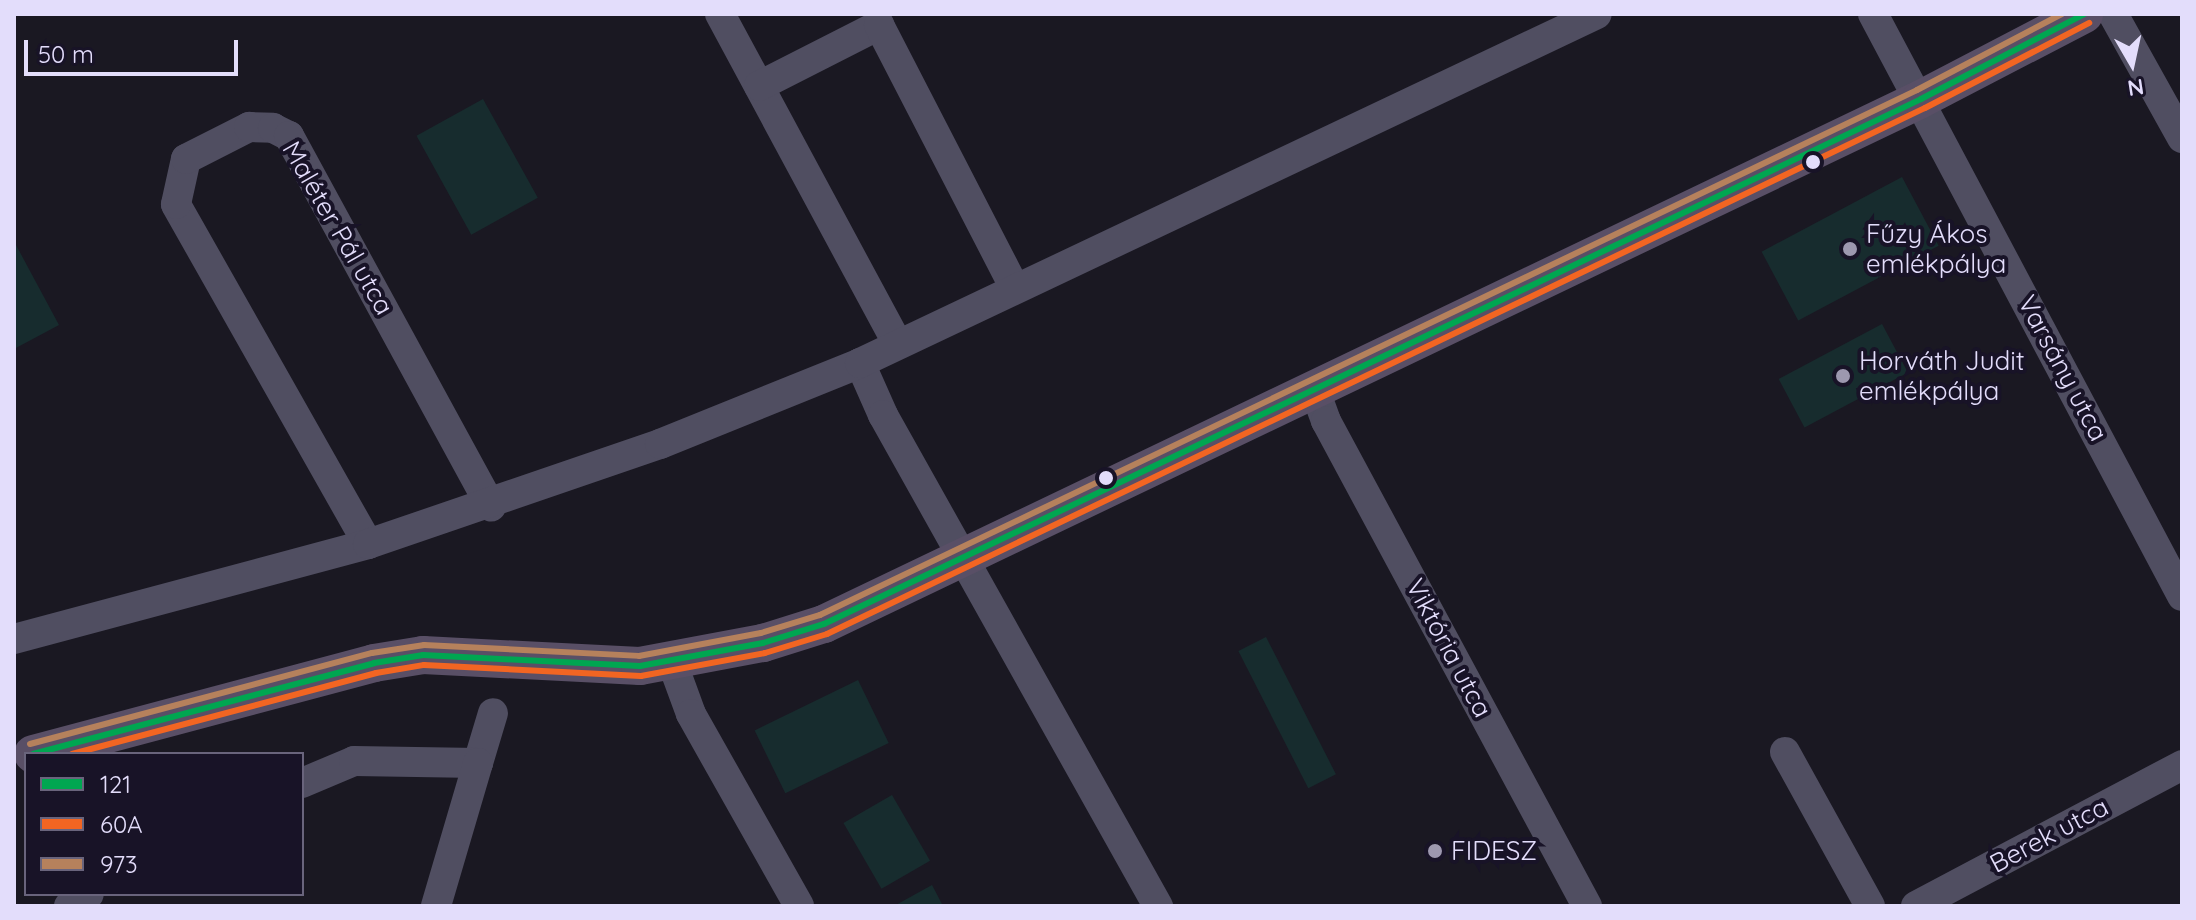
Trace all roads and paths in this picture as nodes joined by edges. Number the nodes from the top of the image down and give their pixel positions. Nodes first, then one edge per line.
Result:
1 (720, 14) edge
2 (1597, 14) edge
3 (1873, 14) edge
4 (2084, 14) edge
5 (2113, 14) edge
6 (759, 86) junction
7 (1921, 99) junction
8 (2182, 138) edge
9 (1015, 288) junction
10 (898, 344) junction
11 (860, 363) junction
12 (1314, 388) junction
13 (491, 506) junction
14 (368, 544) junction
15 (965, 559) junction
16 (2182, 596) edge
17 (14, 639) edge
18 (672, 662) junction
19 (493, 713) dead end
20 (40, 752) edge
21 (1785, 752) dead end
22 (478, 763) junction
23 (2182, 765) edge
24 (304, 782) edge
25 (436, 906) edge
26 (799, 906) edge
27 (1158, 906) edge
28 (1587, 906) edge
29 (1870, 906) edge
30 (1916, 906) edge

1 - 6 street
2 - 9 street
3 - 7 street, Varsány utca
4 - 7 main road
5 - 8 street
6 - 9 street
6 - 10 street
7 - 12 main road
7 - 16 street, Varsány utca
9 - 10 street
10 - 11 street
11 - 13 street
11 - 15 street
12 - 15 main road
12 - 28 street, Viktória utca
13 - 14 street
13 - 14 street, Maléter Pál utca
14 - 17 street
15 - 18 main road
15 - 27 street
18 - 20 main road
18 - 26 street
19 - 22 street
21 - 29 street
22 - 24 street
22 - 25 street
23 - 30 street, Berek utca

